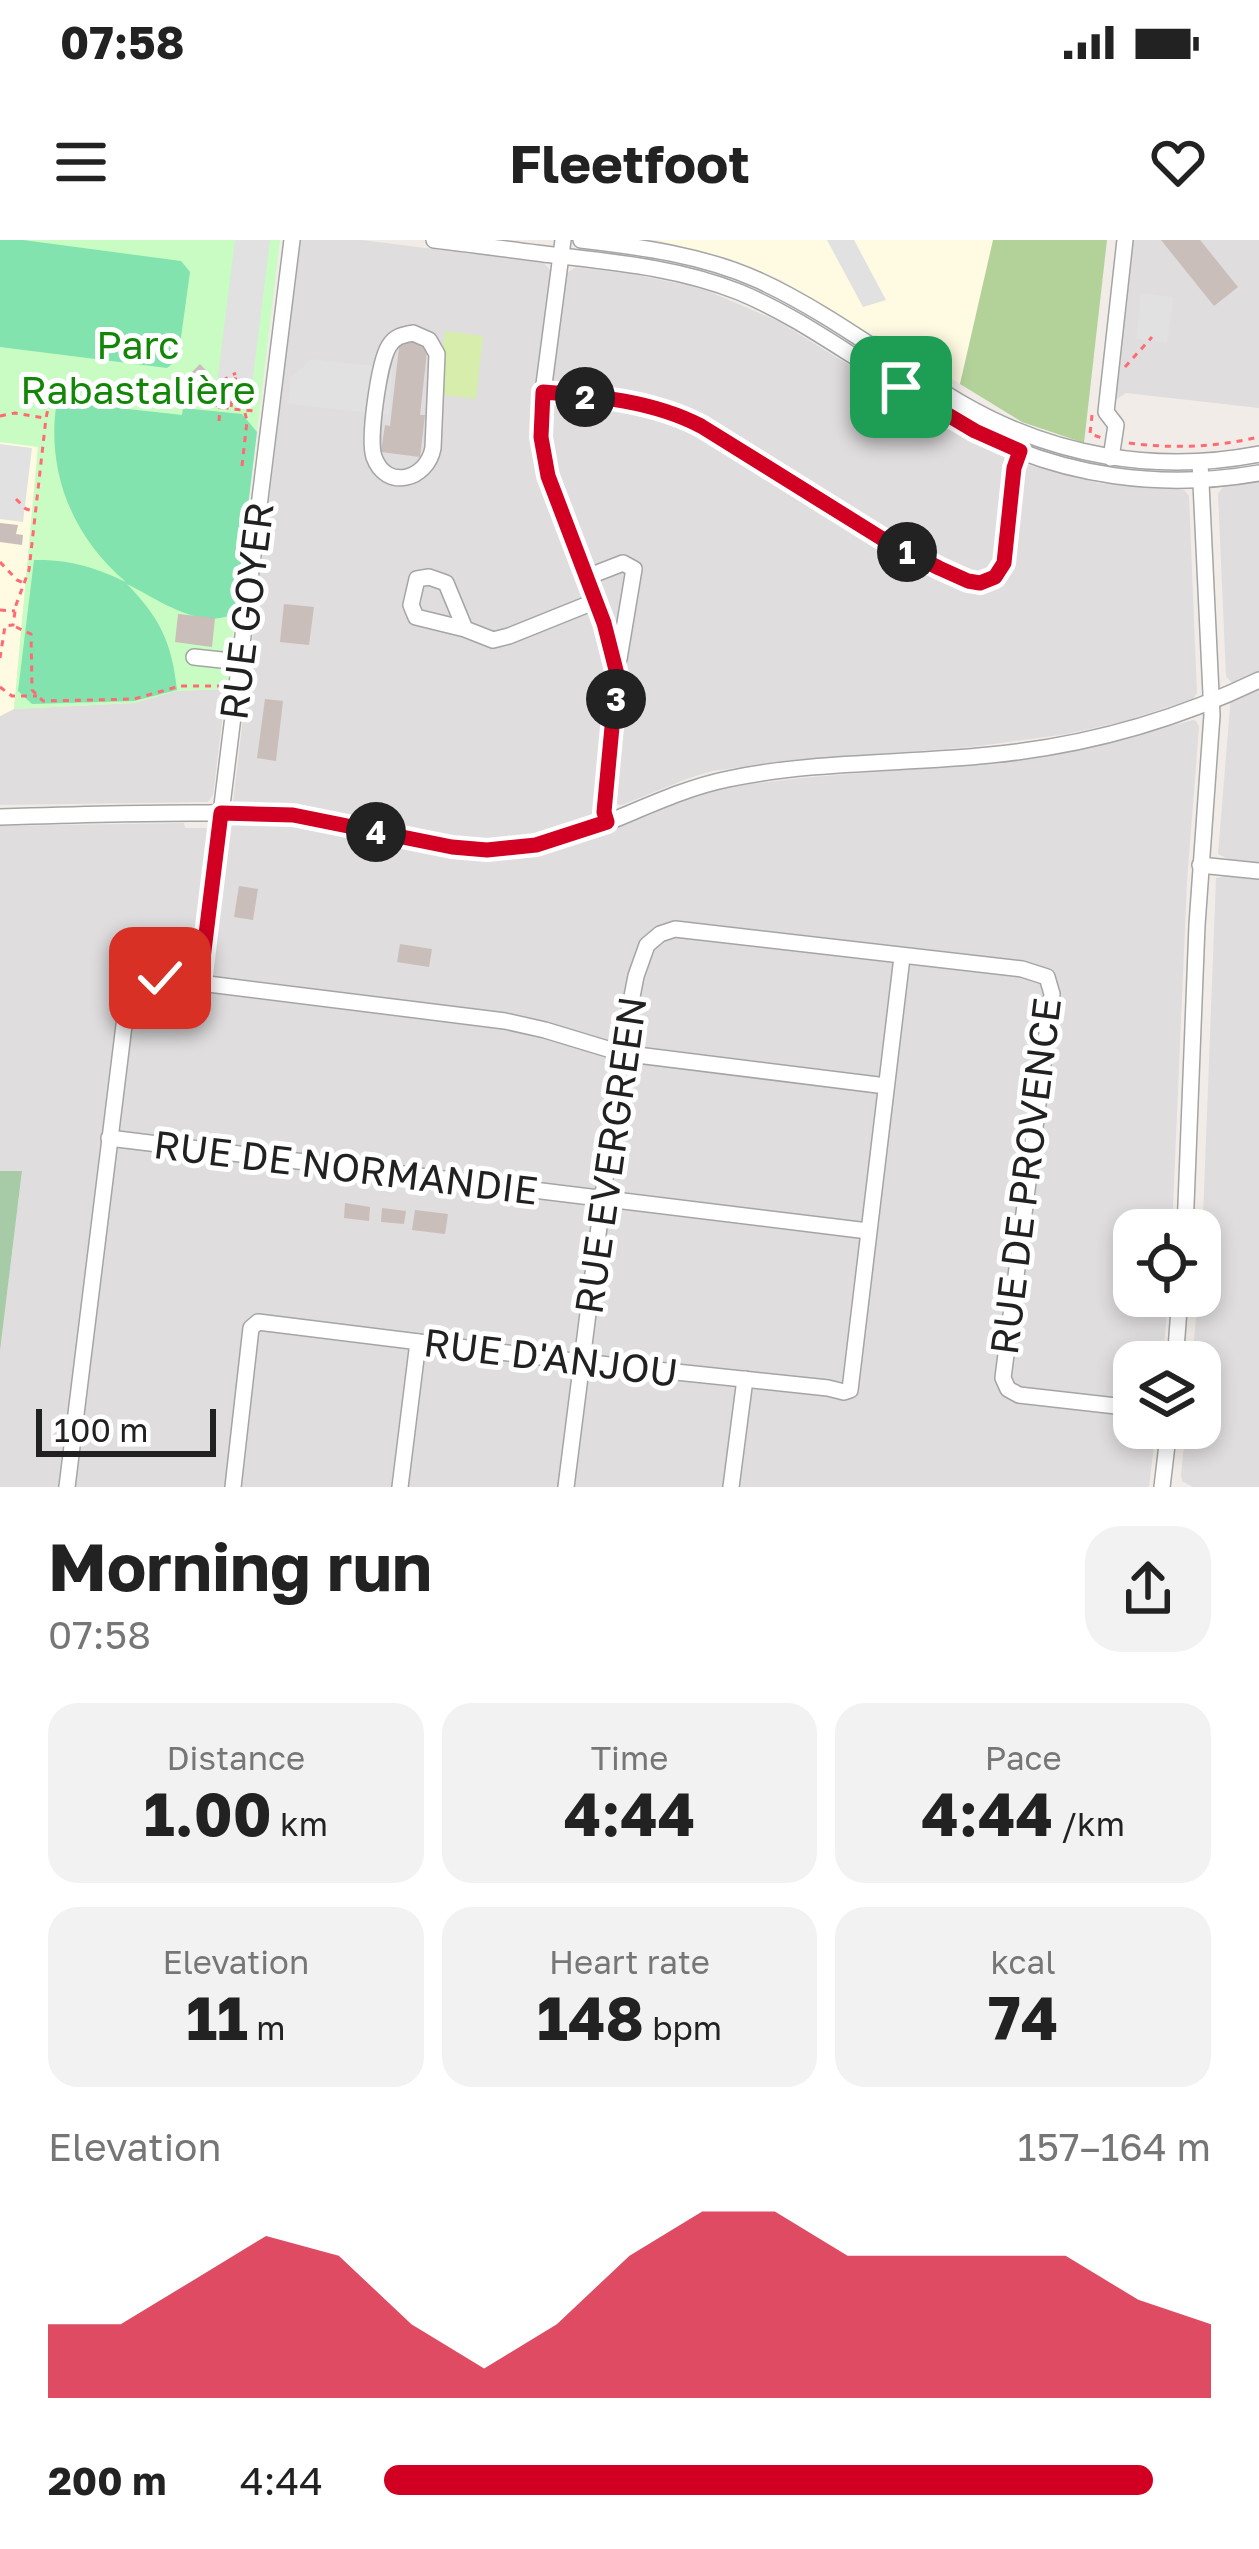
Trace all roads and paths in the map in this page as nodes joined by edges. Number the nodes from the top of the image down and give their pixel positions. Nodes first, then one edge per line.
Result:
1 (292, 240) edge
2 (434, 240) edge
3 (581, 240) edge
4 (1125, 240) edge
5 (461, 242) edge
6 (562, 248) edge
7 (1152, 337) dead end
8 (182, 382) dead end
9 (1109, 384) junction
10 (52, 388) dead end
11 (543, 392) junction
12 (192, 397) junction
13 (376, 398) joint
14 (50, 402) junction
15 (42, 404) dead end
16 (220, 406) junction
17 (231, 409) junction
18 (245, 411) junction
19 (261, 411) dead end
20 (0, 416) edge
21 (46, 418) junction
22 (219, 421) dead end
23 (1259, 437) edge
24 (1020, 451) junction
25 (1200, 454) junction
26 (1259, 454) edge
27 (1111, 458) junction
28 (242, 466) dead end
29 (1259, 473) edge
30 (1201, 481) junction
31 (16, 499) dead end
32 (35, 512) junction
33 (0, 562) edge
34 (587, 577) junction
35 (24, 583) junction
36 (596, 601) junction
37 (0, 610) edge
38 (15, 611) junction
39 (13, 626) junction
40 (465, 628) dead end
41 (194, 657) dead end
42 (0, 658) edge
43 (240, 662) junction
44 (617, 674) junction
45 (1259, 680) edge
46 (228, 686) dead end
47 (0, 687) edge
48 (38, 696) junction
49 (1211, 702) junction
50 (221, 813) junction
51 (0, 817) edge
52 (607, 822) junction
53 (1201, 866) junction
54 (1259, 872) edge
55 (902, 956) junction
56 (1047, 977) joint
57 (200, 983) junction
58 (621, 1053) junction
59 (886, 1086) junction
60 (109, 1138) junction
61 (602, 1198) junction
62 (1186, 1209) edge
63 (868, 1231) junction
64 (418, 1342) junction
65 (581, 1362) junction
66 (745, 1379) junction
67 (1113, 1406) edge
68 (1167, 1449) edge
69 (67, 1487) edge
70 (233, 1487) edge
71 (400, 1487) edge
72 (566, 1487) edge
73 (731, 1487) edge
74 (1162, 1487) edge

1 - 43 street, RUE GOYER
2 - 5 street
3 - 27 street
4 - 9 street
5 - 6 street
6 - 11 street
6 - 24 street
7 - 9 path
8 - 12 path
9 - 27 street
10 - 14 path
11 - 24 street
11 - 34 street
12 - 14 path
12 - 16 path
12 - 17 path
13 - 13 street
14 - 15 path
14 - 21 path
16 - 17 path
16 - 22 path
17 - 18 path
18 - 19 path
18 - 28 path
20 - 21 path
21 - 32 path
23 - 25 path
24 - 30 street
25 - 26 street
25 - 27 street
25 - 30 street
29 - 30 street
30 - 49 street
31 - 32 path
32 - 35 path
33 - 35 path
34 - 36 street
34 - 44 street
35 - 38 path
36 - 40 street
36 - 44 street
37 - 38 path
38 - 39 path
39 - 42 path
39 - 48 path
41 - 43 street
43 - 50 street, RUE GOYER
44 - 52 street
45 - 49 street
46 - 48 path
47 - 48 path
49 - 52 street
49 - 53 street
50 - 51 street
50 - 52 street
50 - 57 street, RUE GOYER
53 - 54 street
53 - 62 street
55 - 56 street, RUE EVERGREEN
55 - 58 street, RUE EVERGREEN
55 - 59 street
56 - 67 street, RUE DE PROVENCE
57 - 58 street
57 - 60 street
58 - 59 street
58 - 61 street, RUE EVERGREEN
59 - 63 street
60 - 61 street, RUE DE NORMANDIE
60 - 69 street
61 - 63 street, RUE DE NORMANDIE
61 - 65 street, RUE EVERGREEN
63 - 66 street, RUE D'ANJOU
64 - 65 street, RUE D'ANJOU
64 - 70 street, RUE D'ANJOU
64 - 71 street
65 - 66 street, RUE D'ANJOU
65 - 72 street, RUE EVERGREEN
66 - 73 street
68 - 74 street

